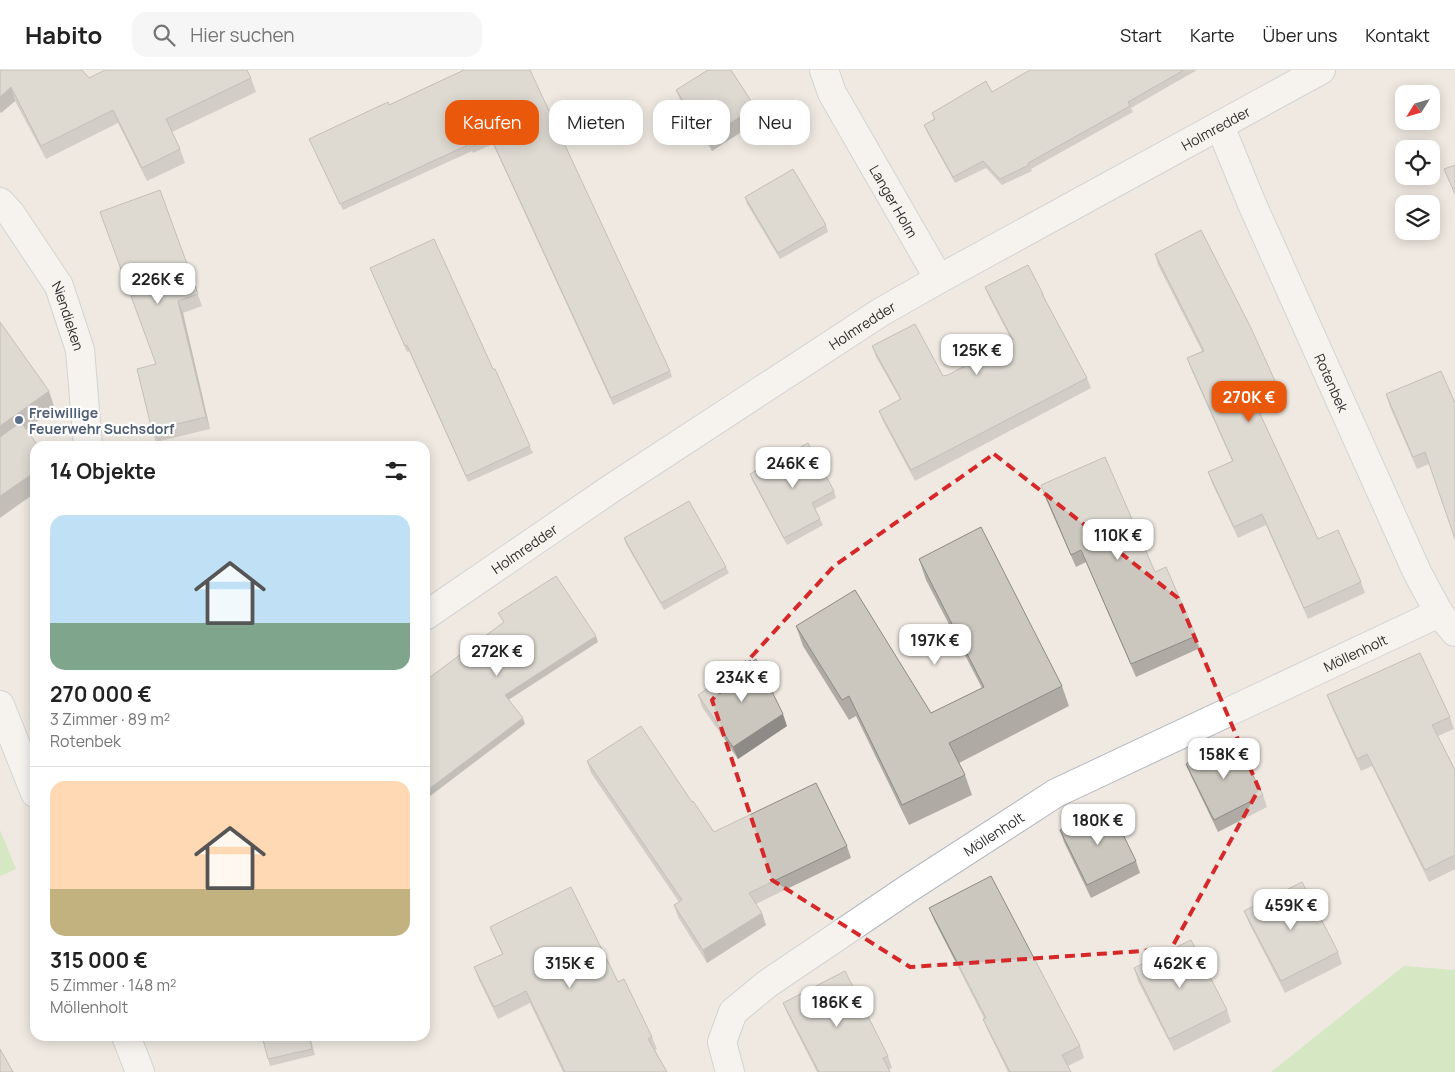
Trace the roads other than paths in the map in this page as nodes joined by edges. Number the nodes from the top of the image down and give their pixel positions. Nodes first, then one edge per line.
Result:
1 (824, 70) edge
2 (1321, 70) edge
3 (1220, 126) junction
4 (0, 202) edge
5 (940, 279) junction
6 (88, 441) edge
7 (430, 613) edge
8 (1447, 622) edge
9 (0, 705) edge
10 (30, 780) edge
11 (128, 1041) edge
12 (140, 1072) edge
13 (730, 1072) edge

1 - 5 street, Langer Holm
2 - 3 street, Holmredder
3 - 5 street, Holmredder
3 - 8 street, Rotenbek
4 - 6 street, Niendieken
5 - 7 street, Holmredder
8 - 13 street, Möllenholt
9 - 10 street
11 - 12 street

